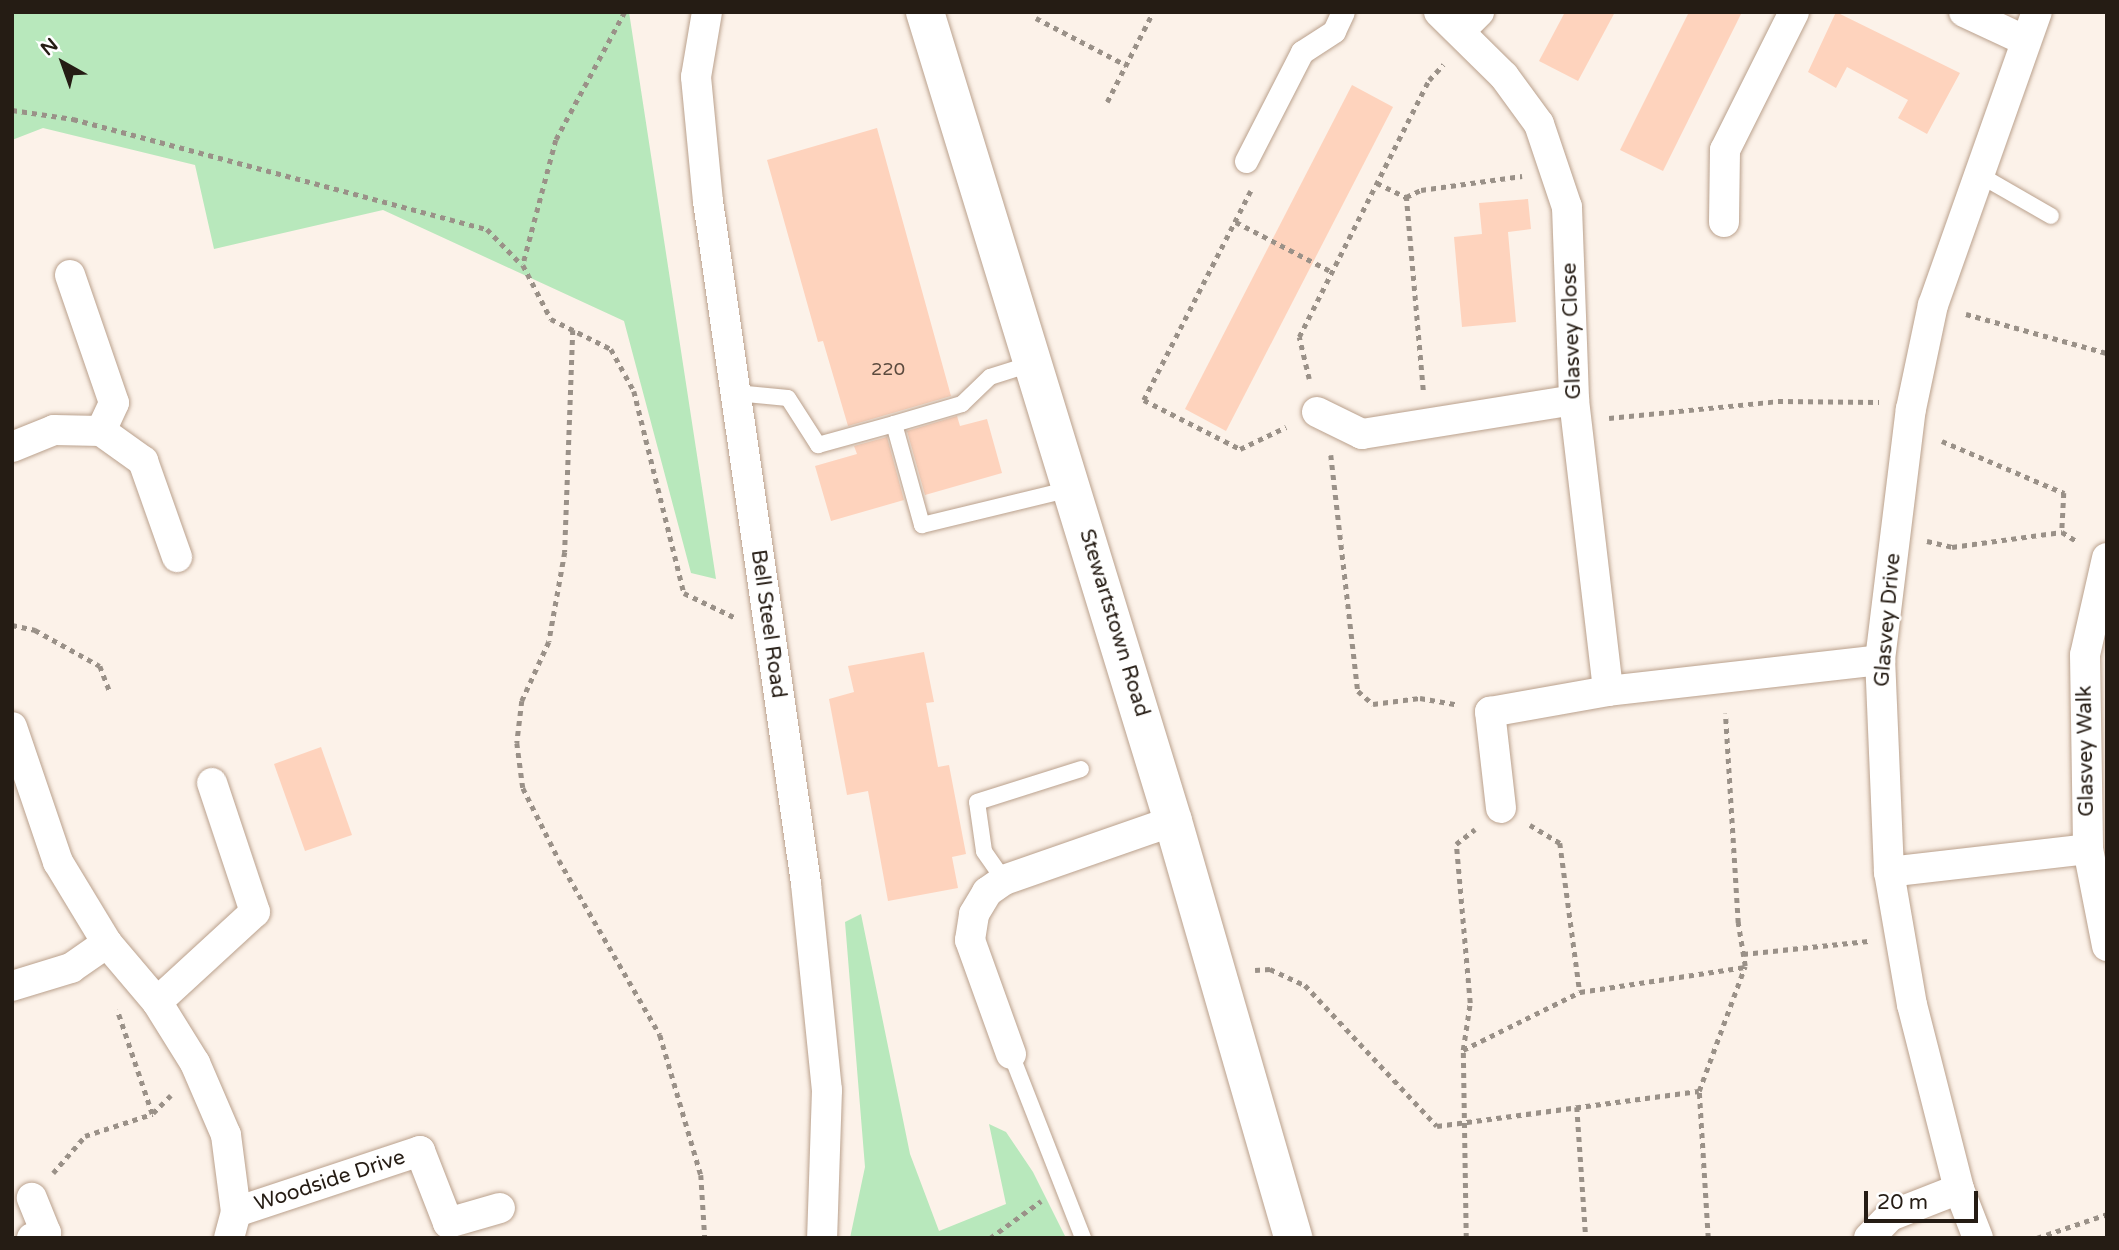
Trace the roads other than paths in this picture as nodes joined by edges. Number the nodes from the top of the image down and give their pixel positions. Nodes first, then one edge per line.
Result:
1 (707, 12) edge
2 (925, 12) edge
3 (1343, 12) edge
4 (1794, 12) edge
5 (1964, 12) edge
6 (2038, 12) edge
7 (1462, 24) edge
8 (2024, 40) junction
9 (1246, 161) road end
10 (1978, 174) junction
11 (2051, 216) dead end
12 (1724, 222) dead end
13 (70, 275) dead end
14 (1034, 363) junction
15 (736, 393) junction
16 (1575, 411) junction
17 (1317, 412) road end
18 (894, 424) junction
19 (101, 431) junction
20 (12, 447) edge
21 (1073, 489) junction
22 (177, 557) dead end
23 (2106, 558) edge
24 (1880, 660) junction
25 (1608, 691) junction
26 (12, 727) edge
27 (1081, 769) dead end
28 (212, 783) dead end
29 (1501, 807) road end
30 (1174, 821) junction
31 (2088, 849) junction
32 (1889, 872) junction
33 (1004, 880) junction
34 (107, 943) junction
35 (2107, 946) edge
36 (12, 986) edge
37 (157, 1002) junction
38 (1011, 1054) joint
39 (1959, 1189) junction
40 (32, 1198) road end
41 (500, 1208) dead end
42 (232, 1225) edge
43 (32, 1238) edge
44 (822, 1238) edge
45 (1083, 1238) edge
46 (1293, 1238) edge
47 (1869, 1238) edge
48 (1978, 1238) edge

1 - 15 street, Bell Steel Road
2 - 14 main road, Stewartstown Road
3 - 9 street
4 - 12 street
5 - 8 street
6 - 8 street, Glasvey Drive
7 - 16 street, Glasvey Close
8 - 10 street, Glasvey Drive
10 - 11 lane
10 - 24 street, Glasvey Drive
13 - 19 street
14 - 18 lane
14 - 21 main road, Stewartstown Road
15 - 18 lane
15 - 44 street, Bell Steel Road
16 - 17 street
16 - 25 street, Glasvey Close
18 - 21 lane
19 - 20 street
19 - 22 street
21 - 30 main road, Stewartstown Road
23 - 31 street, Glasvey Walk
24 - 25 street
24 - 32 street, Glasvey Drive
25 - 29 street
26 - 34 street
27 - 33 lane
28 - 37 street
30 - 33 street
30 - 46 main road, Stewartstown Road
31 - 32 street
31 - 35 street, Glasvey Walk
32 - 39 street, Glasvey Drive
33 - 38 street
34 - 36 street
34 - 37 street
37 - 42 street
38 - 45 lane
39 - 47 street
39 - 48 street, Glasvey Drive
40 - 43 street
41 - 42 street, Woodside Drive

